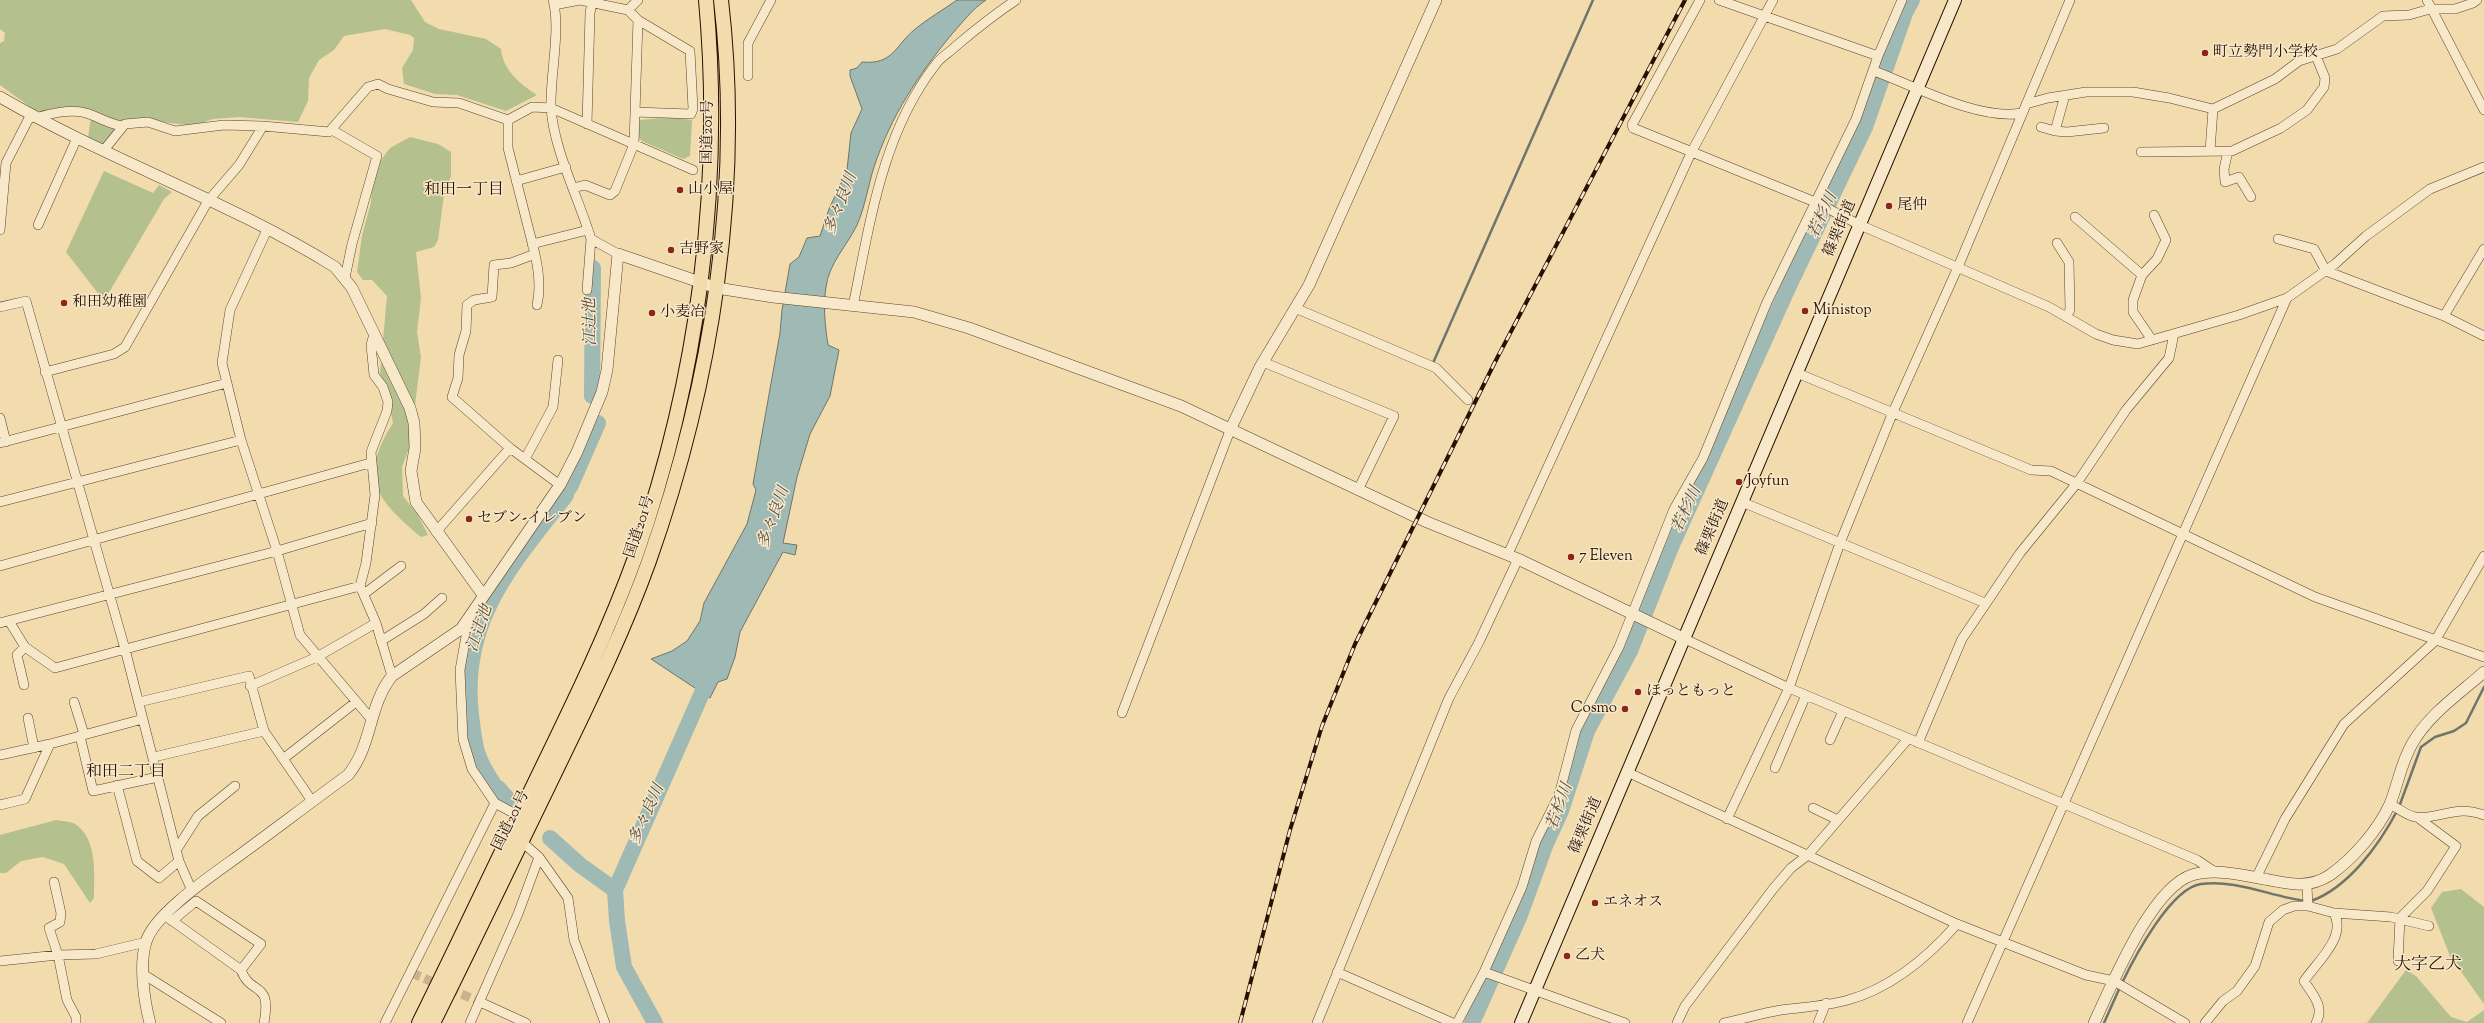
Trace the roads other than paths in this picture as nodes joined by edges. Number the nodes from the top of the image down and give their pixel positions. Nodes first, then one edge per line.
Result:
1 (638, 0) edge
2 (706, 0) edge
3 (721, 0) edge
4 (771, 0) edge
5 (1016, 0) edge
6 (1436, 0) edge
7 (1700, 0) edge
8 (1719, 0) edge
9 (1772, 0) edge
10 (1902, 0) edge
11 (1955, 0) edge
12 (2070, 0) edge
13 (2477, 0) edge
14 (553, 2) edge
15 (592, 3) junction
16 (2428, 4) edge
17 (628, 10) junction
18 (1765, 15) junction
19 (638, 20) junction
20 (1878, 56) junction
21 (2316, 56) junction
22 (1874, 71) junction
23 (748, 76) dead end
24 (1918, 87) junction
25 (2065, 95) junction
26 (0, 97) edge
27 (551, 108) junction
28 (2024, 108) junction
29 (2212, 109) junction
30 (2484, 110) edge
31 (635, 112) junction
32 (34, 117) junction
33 (508, 120) junction
34 (587, 124) junction
35 (122, 126) junction
36 (263, 126) junction
37 (2041, 127) dead end
38 (2104, 128) dead end
39 (332, 130) junction
40 (2056, 130) junction
41 (77, 138) junction
42 (634, 144) junction
43 (104, 150) junction
44 (2210, 151) junction
45 (2228, 151) junction
46 (2141, 152) dead end
47 (1691, 153) junction
48 (3, 162) edge
49 (566, 167) junction
50 (2484, 167) edge
51 (694, 170) dead end
52 (516, 181) junction
53 (573, 188) junction
54 (2251, 197) dead end
55 (208, 201) junction
56 (1815, 202) junction
57 (2154, 216) dead end
58 (2075, 217) dead end
59 (38, 225) dead end
60 (1860, 225) junction
61 (0, 230) edge
62 (267, 230) junction
63 (589, 234) junction
64 (2278, 239) dead end
65 (2057, 243) dead end
66 (532, 244) junction
67 (2484, 249) edge
68 (535, 254) junction
69 (618, 254) junction
70 (1958, 267) junction
71 (2326, 270) junction
72 (2142, 275) junction
73 (345, 278) junction
74 (701, 284) junction
75 (717, 288) junction
76 (587, 290) dead end
77 (2286, 298) junction
78 (537, 305) dead end
79 (849, 305) junction
80 (0, 307) edge
81 (1295, 308) junction
82 (2444, 316) junction
83 (2066, 317) junction
84 (374, 334) junction
85 (2174, 334) junction
86 (2484, 336) edge
87 (2152, 340) junction
88 (558, 360) dead end
89 (1263, 362) junction
90 (45, 372) junction
91 (1797, 373) junction
92 (227, 383) junction
93 (1468, 400) dead end
94 (1893, 412) junction
95 (0, 418) edge
96 (62, 427) junction
97 (1231, 428) junction
98 (241, 440) junction
99 (3, 442) edge
100 (510, 448) junction
101 (525, 459) junction
102 (370, 463) junction
103 (76, 482) junction
104 (2077, 483) junction
105 (560, 485) junction
106 (1358, 490) junction
107 (259, 496) junction
108 (0, 502) edge
109 (1742, 502) junction
110 (372, 523) junction
111 (436, 532) junction
112 (2181, 533) junction
113 (94, 541) junction
114 (1840, 543) junction
115 (277, 551) junction
116 (2484, 556) edge
117 (1513, 557) junction
118 (0, 566) edge
119 (401, 566) dead end
120 (362, 590) junction
121 (110, 595) junction
122 (482, 595) junction
123 (442, 598) dead end
124 (290, 603) junction
125 (1985, 603) junction
126 (1633, 612) junction
127 (469, 618) junction
128 (9, 621) junction
129 (0, 623) edge
130 (376, 623) junction
131 (1685, 639) junction
132 (381, 641) junction
133 (2435, 641) junction
134 (25, 648) junction
135 (125, 649) junction
136 (317, 657) junction
137 (2484, 657) edge
138 (2484, 672) edge
139 (392, 676) junction
140 (24, 685) dead end
141 (250, 686) junction
142 (1789, 688) junction
143 (1806, 695) junction
144 (74, 702) dead end
145 (138, 702) junction
146 (356, 702) junction
147 (1843, 711) junction
148 (1122, 713) dead end
149 (28, 718) dead end
150 (143, 719) junction
151 (372, 720) junction
152 (264, 731) junction
153 (82, 735) junction
154 (1908, 739) junction
155 (1830, 740) dead end
156 (1918, 743) junction
157 (50, 744) junction
158 (34, 748) junction
159 (0, 755) edge
160 (154, 757) junction
161 (283, 759) junction
162 (1775, 768) dead end
163 (1627, 772) junction
164 (158, 777) junction
165 (117, 785) junction
166 (235, 786) dead end
167 (312, 802) junction
168 (495, 802) junction
169 (2063, 802) junction
170 (0, 805) edge
171 (2396, 807) junction
172 (1813, 808) dead end
173 (519, 816) junction
174 (2484, 816) edge
175 (2417, 817) junction
176 (1727, 819) junction
177 (1838, 820) junction
178 (521, 841) junction
179 (177, 849) junction
180 (1808, 855) junction
181 (539, 857) junction
182 (179, 861) junction
183 (495, 866) junction
184 (2215, 872) junction
185 (2256, 878) junction
186 (501, 881) junction
187 (54, 882) dead end
188 (192, 891) junction
189 (2307, 898) junction
190 (2334, 913) junction
191 (168, 918) junction
192 (2400, 918) junction
193 (1957, 924) junction
194 (2429, 926) dead end
195 (146, 942) junction
196 (2003, 942) junction
197 (58, 955) junction
198 (0, 961) edge
199 (2398, 961) dead end
200 (241, 970) junction
201 (1337, 972) junction
202 (1484, 972) junction
203 (143, 974) junction
204 (2119, 984) junction
205 (1536, 990) junction
206 (480, 1002) junction
207 (1826, 1004) junction
208 (76, 1023) edge
209 (150, 1023) edge
210 (222, 1023) edge
211 (264, 1023) edge
212 (385, 1023) edge
213 (409, 1023) edge
214 (419, 1023) edge
215 (433, 1023) edge
216 (443, 1023) edge
217 (470, 1023) edge
218 (526, 1023) edge
219 (606, 1023) edge
220 (1317, 1023) edge
221 (1453, 1023) edge
222 (1457, 1023) edge
223 (1521, 1023) edge
224 (1625, 1023) edge
225 (1677, 1023) edge
226 (1724, 1023) edge
227 (1818, 1023) edge
228 (1967, 1023) edge
229 (2094, 1023) edge
230 (2184, 1023) edge
231 (2205, 1023) edge
232 (2316, 1023) edge

1 - 17 street
2 - 74 highway, 国道201号
3 - 75 highway, 国道201号
4 - 23 street
5 - 79 street
6 - 81 street
7 - 47 street
8 - 18 street
9 - 18 street
10 - 20 street
11 - 24 main road, 篠栗街道
12 - 28 street
13 - 16 street
14 - 15 street
14 - 27 street
15 - 17 street
15 - 34 street
16 - 21 street
16 - 30 street
17 - 19 street
18 - 20 street
18 - 47 street
19 - 31 street
19 - 31 street
20 - 22 street
21 - 29 street
21 - 45 street
22 - 24 street
22 - 56 street
24 - 28 street
24 - 60 main road, 篠栗街道
25 - 28 street
25 - 29 street
25 - 40 street
26 - 32 street
27 - 33 street
27 - 34 street
27 - 49 street
28 - 70 street
29 - 44 street
31 - 42 street
32 - 35 street
32 - 41 street
32 - 48 street
33 - 39 street
33 - 52 street
34 - 42 street
35 - 36 street
35 - 43 street
36 - 39 street
36 - 55 street
37 - 40 street
38 - 40 street
39 - 73 street
41 - 43 street
41 - 59 street
42 - 51 street
42 - 53 street
43 - 55 street
44 - 45 street
44 - 46 street
45 - 54 street
47 - 56 street
47 - 117 street
48 - 61 street
49 - 52 street
49 - 53 street
50 - 71 street
52 - 66 street
53 - 63 street
55 - 62 street
55 - 90 street
56 - 60 street
56 - 126 street
57 - 72 street
58 - 72 street
60 - 70 street
60 - 91 main road, 篠栗街道
62 - 73 street
62 - 92 street
63 - 66 street
63 - 69 street
63 - 76 street
64 - 71 street
65 - 83 street
66 - 68 street
67 - 82 street
68 - 78 street
68 - 100 street
69 - 74 street
69 - 105 street
70 - 83 street
70 - 94 street
71 - 77 street
71 - 82 street
72 - 87 street
73 - 84 street
74 - 75 street
74 - 173 highway, 国道201号
75 - 79 street
75 - 178 highway, 国道201号
77 - 85 street
77 - 112 street
79 - 97 street
80 - 90 street
81 - 89 street
81 - 93 street
82 - 86 street
83 - 87 street
84 - 102 street
84 - 111 street
85 - 87 street
85 - 104 street
88 - 101 street
89 - 97 street
89 - 106 street
90 - 96 street
91 - 94 street
91 - 109 main road, 篠栗街道
92 - 96 street
92 - 98 street
94 - 104 street
94 - 114 street
95 - 99 street
96 - 99 street
96 - 103 street
97 - 106 street
97 - 148 street
98 - 103 street
98 - 107 street
100 - 101 street
100 - 111 street
101 - 105 street
102 - 107 street
102 - 110 street
103 - 108 street
103 - 113 street
104 - 112 street
104 - 125 street
105 - 122 street
106 - 117 street
107 - 113 street
107 - 115 street
109 - 114 street
109 - 131 main road, 篠栗街道
110 - 115 street
110 - 120 street
111 - 122 street
112 - 133 street
112 - 169 street
113 - 118 street
113 - 121 street
114 - 125 street
114 - 142 street
115 - 121 street
115 - 124 street
116 - 133 street
117 - 126 street
117 - 201 street
119 - 120 street
120 - 124 street
120 - 130 street
121 - 128 street
121 - 135 street
122 - 127 street
123 - 132 street
124 - 135 street
124 - 136 street
125 - 156 street
126 - 131 street
126 - 202 street
127 - 139 street
127 - 168 street
128 - 129 street
128 - 134 street
130 - 132 street
130 - 136 street
131 - 142 street
131 - 163 main road, 篠栗街道
132 - 139 street
133 - 137 street
133 - 185 street
134 - 135 street
134 - 140 street
135 - 145 street
136 - 141 street
136 - 146 street
138 - 171 street
139 - 151 street
141 - 145 street
141 - 152 street
142 - 143 street
142 - 176 street
143 - 147 street
143 - 162 street
144 - 153 street
145 - 150 street
146 - 151 street
146 - 161 street
147 - 154 street
147 - 155 street
149 - 158 street
150 - 153 street
150 - 160 street
151 - 167 street
152 - 160 street
152 - 161 street
153 - 157 street
153 - 165 street
154 - 156 street
154 - 177 street
156 - 169 street
157 - 158 street
157 - 170 street
158 - 159 street
160 - 164 street
161 - 167 street
163 - 176 street
163 - 205 main road, 篠栗街道
164 - 165 street
164 - 179 street
165 - 182 street
166 - 179 street
167 - 188 street
168 - 173 street
168 - 212 street
169 - 184 street
169 - 196 street
171 - 175 street
171 - 189 street
172 - 177 street
173 - 183 highway, 国道201号
174 - 175 street
175 - 192 street
176 - 180 street
177 - 180 street
178 - 181 street
178 - 186 highway, 国道201号
179 - 182 street
180 - 193 street
180 - 225 street
181 - 206 street
181 - 219 street
182 - 188 street
183 - 213 highway
183 - 214 highway, 国道201号
184 - 185 street
184 - 204 street
185 - 189 street
186 - 215 highway, 国道201号
186 - 216 highway
187 - 197 street
188 - 191 street
189 - 190 street
189 - 231 street
190 - 192 street
190 - 232 street
191 - 195 street
191 - 200 street
191 - 200 street
192 - 194 street
192 - 199 street
193 - 196 street
193 - 207 street
195 - 197 street
195 - 203 street
196 - 204 street
196 - 228 street
197 - 198 street
197 - 208 street
200 - 211 street
201 - 220 street
201 - 221 street
202 - 205 street
202 - 222 street
203 - 209 street
203 - 210 street
204 - 229 street
204 - 230 street
205 - 223 main road, 篠栗街道
205 - 224 street
206 - 217 street
206 - 218 street
207 - 226 street
207 - 227 street

